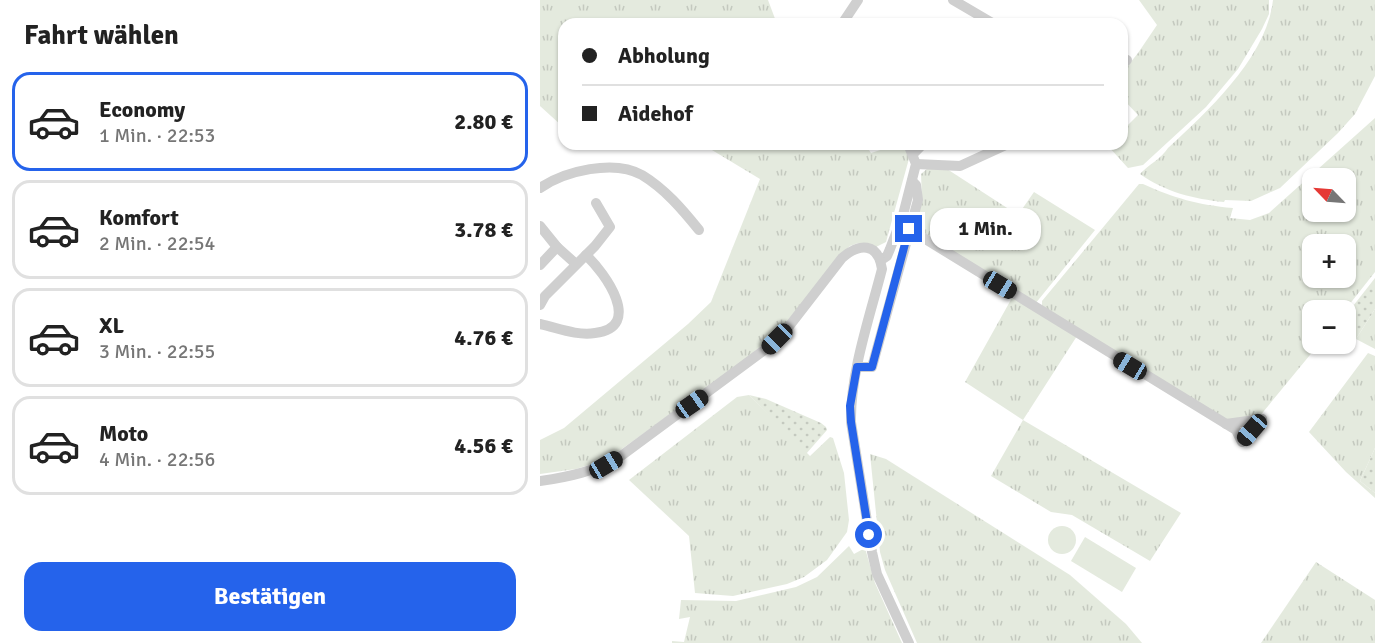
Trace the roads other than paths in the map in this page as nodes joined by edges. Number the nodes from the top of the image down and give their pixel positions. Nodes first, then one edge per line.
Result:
1 (858, 0) edge
2 (953, 0) edge
3 (846, 18) edge
4 (982, 18) edge
5 (995, 150) edge
6 (912, 154) edge
7 (912, 181) junction
8 (540, 188) edge
9 (596, 203) dead end
10 (540, 226) edge
11 (909, 229) junction
12 (699, 230) dead end
13 (557, 247) junction
14 (586, 255) junction
15 (881, 261) junction
16 (576, 264) junction
17 (540, 265) edge
18 (540, 305) edge
19 (540, 324) edge
20 (857, 367) junction
21 (1226, 424) dead end
22 (540, 481) edge
23 (909, 643) edge

1 - 3 street
2 - 4 street
5 - 6 street
6 - 7 street
7 - 11 street
7 - 15 street
8 - 12 street
9 - 14 street
10 - 13 street
11 - 20 street
11 - 21 street
13 - 16 street
13 - 17 street
14 - 16 street
14 - 19 street
15 - 20 street
15 - 22 street
16 - 18 street
20 - 23 street

